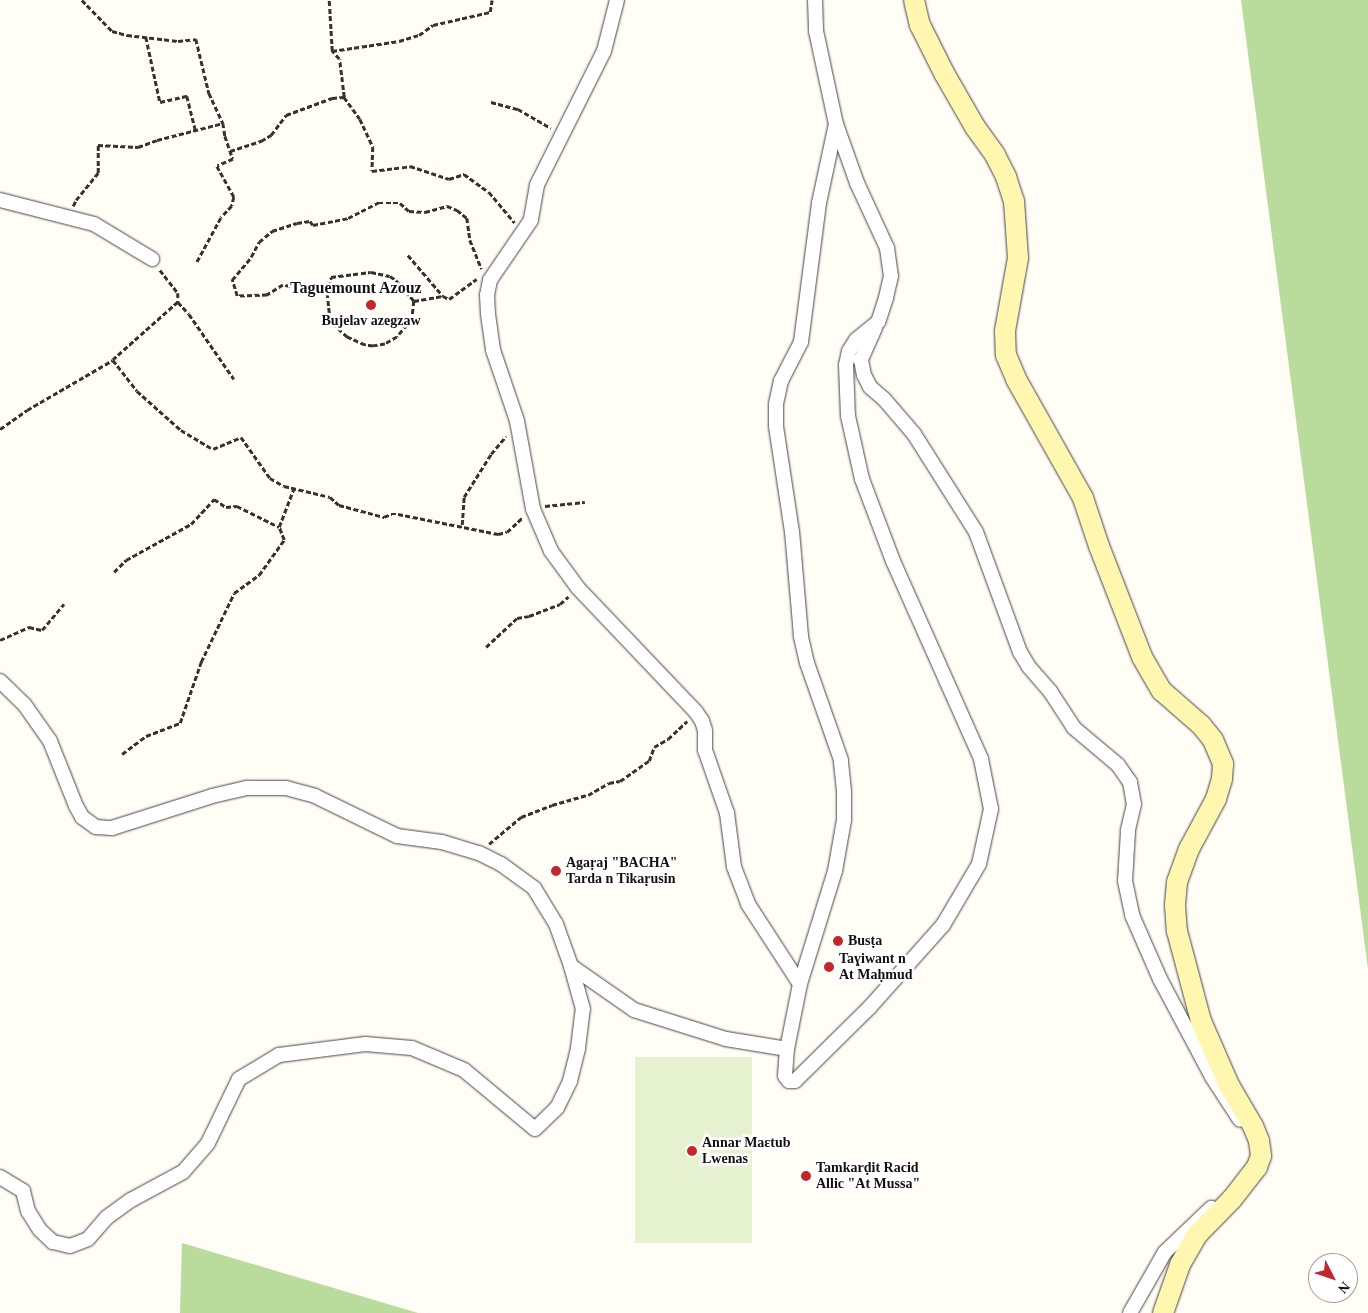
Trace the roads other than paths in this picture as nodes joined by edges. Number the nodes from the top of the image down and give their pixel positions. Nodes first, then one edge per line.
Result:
1 (617, 0) edge
2 (815, 0) edge
3 (914, 0) edge
4 (836, 124) junction
5 (0, 200) edge
6 (152, 259) road end
7 (878, 322) junction
8 (0, 681) edge
9 (571, 966) junction
10 (800, 984) junction
11 (787, 1049) junction
12 (1257, 1167) junction
13 (0, 1176) edge
14 (1130, 1313) edge
15 (1163, 1313) edge

1 - 10 street
2 - 4 street
3 - 12 street
4 - 7 street
4 - 10 street
5 - 6 street
7 - 11 street
7 - 12 street
8 - 9 street
9 - 11 street
9 - 13 street
10 - 11 street
12 - 14 street
12 - 15 street

